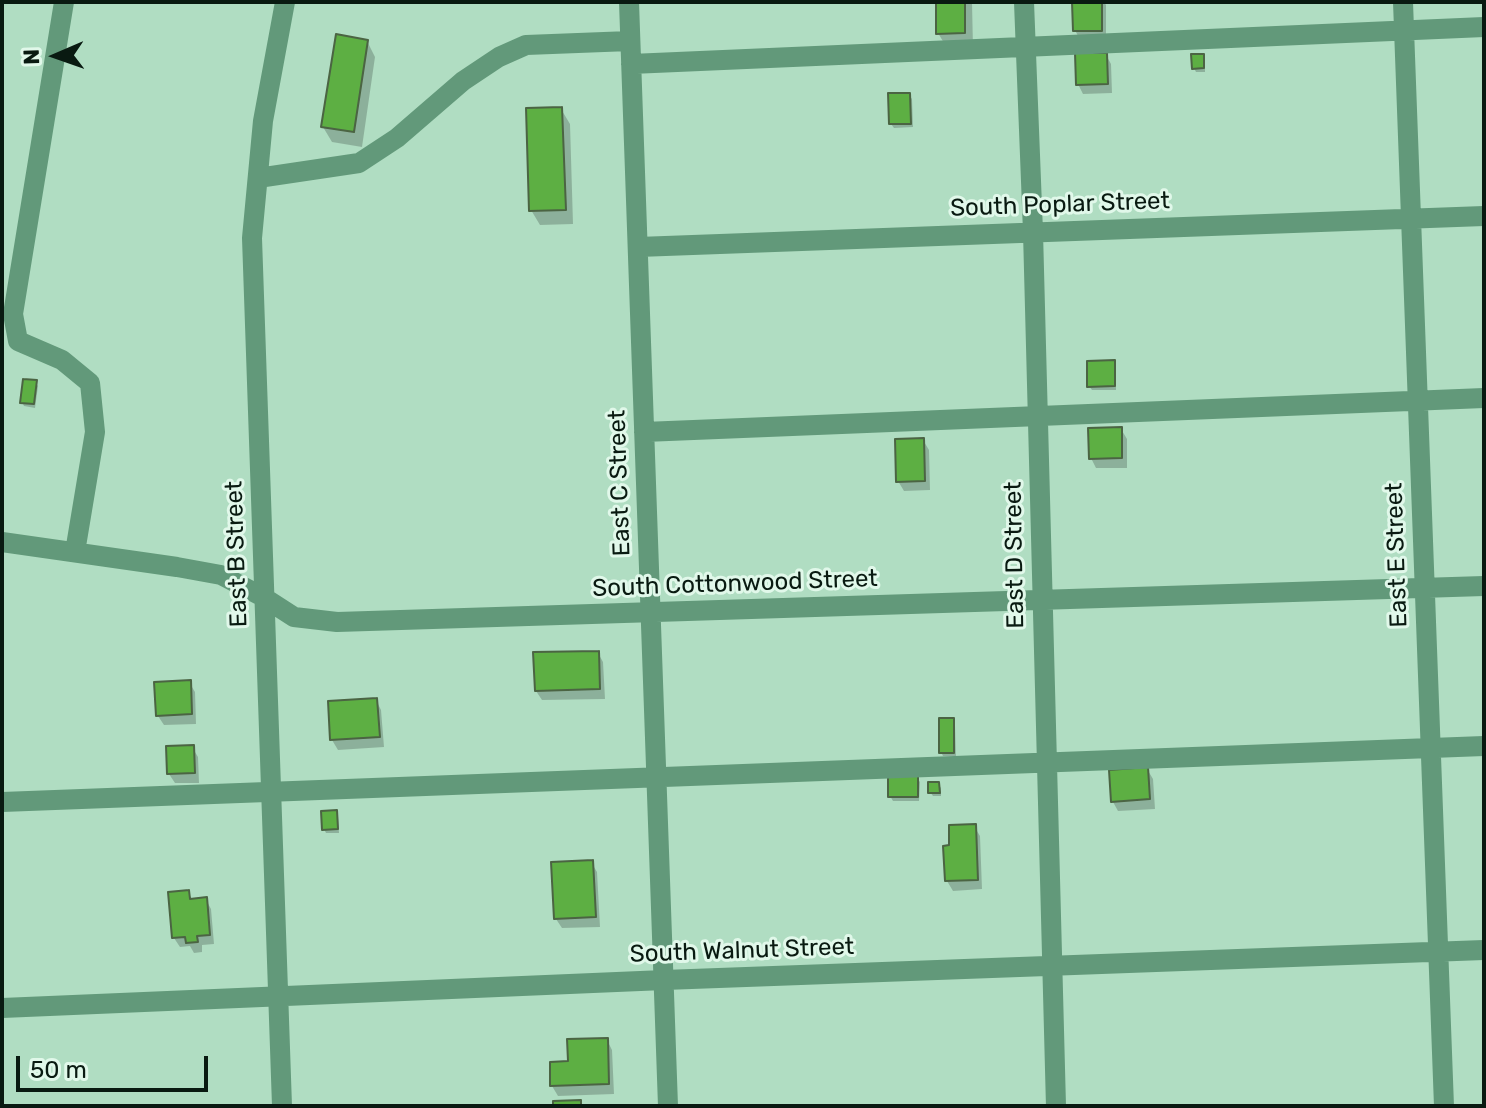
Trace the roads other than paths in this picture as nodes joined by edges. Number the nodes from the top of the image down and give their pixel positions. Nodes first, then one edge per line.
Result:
1 (64, 2) edge
2 (285, 2) edge
3 (629, 2) edge
4 (1024, 2) edge
5 (1403, 2) edge
6 (1484, 27) edge
7 (1404, 31) junction
8 (630, 41) junction
9 (1026, 47) junction
10 (631, 64) junction
11 (258, 178) junction
12 (1484, 216) edge
13 (1411, 218) junction
14 (1033, 232) junction
15 (638, 247) junction
16 (1484, 398) edge
17 (1417, 400) junction
18 (1038, 416) junction
19 (644, 432) junction
20 (2, 542) edge
21 (75, 552) junction
22 (1484, 586) edge
23 (1424, 587) junction
24 (263, 597) junction
25 (1042, 600) junction
26 (651, 613) junction
27 (1484, 746) edge
28 (1430, 748) junction
29 (1046, 762) junction
30 (657, 776) junction
31 (271, 791) junction
32 (2, 802) edge
33 (1484, 950) edge
34 (1438, 952) junction
35 (1052, 966) junction
36 (664, 980) junction
37 (278, 996) junction
38 (2, 1008) edge
39 (282, 1106) edge
40 (668, 1106) edge
41 (1056, 1106) edge
42 (1444, 1106) edge

1 - 21 street
2 - 11 street, East B Street
3 - 8 street, East C Street
4 - 9 street, East D Street
5 - 7 street, East E Street
6 - 7 street
7 - 9 street
7 - 13 street, East E Street
8 - 10 street, East C Street
8 - 11 street
9 - 10 street
9 - 14 street, East D Street
10 - 15 street, East C Street
11 - 24 street, East B Street
12 - 13 street, South Poplar Street
13 - 14 street, South Poplar Street
13 - 17 street, East E Street
14 - 15 street, South Poplar Street
14 - 18 street, East D Street
15 - 19 street, East C Street
16 - 17 street
17 - 18 street
17 - 23 street, East E Street
18 - 19 street
18 - 25 street, East D Street
19 - 26 street, East C Street
20 - 21 street, South Cottonwood Street
21 - 24 street, South Cottonwood Street
22 - 23 street, South Cottonwood Street
23 - 25 street, South Cottonwood Street
23 - 28 street, East E Street
24 - 26 street, South Cottonwood Street
24 - 31 street, East B Street
25 - 26 street, South Cottonwood Street
25 - 29 street, East D Street
26 - 30 street, East C Street
27 - 28 street
28 - 29 street
28 - 34 street, East E Street
29 - 30 street
29 - 35 street, East D Street
30 - 31 street
30 - 36 street, East C Street
31 - 32 street
31 - 37 street, East B Street
33 - 34 street, South Walnut Street
34 - 35 street, South Walnut Street
34 - 42 street, East E Street
35 - 36 street, South Walnut Street
35 - 41 street, East D Street
36 - 37 street, South Walnut Street
36 - 40 street, East C Street
37 - 38 street, South Walnut Street
37 - 39 street, East B Street

